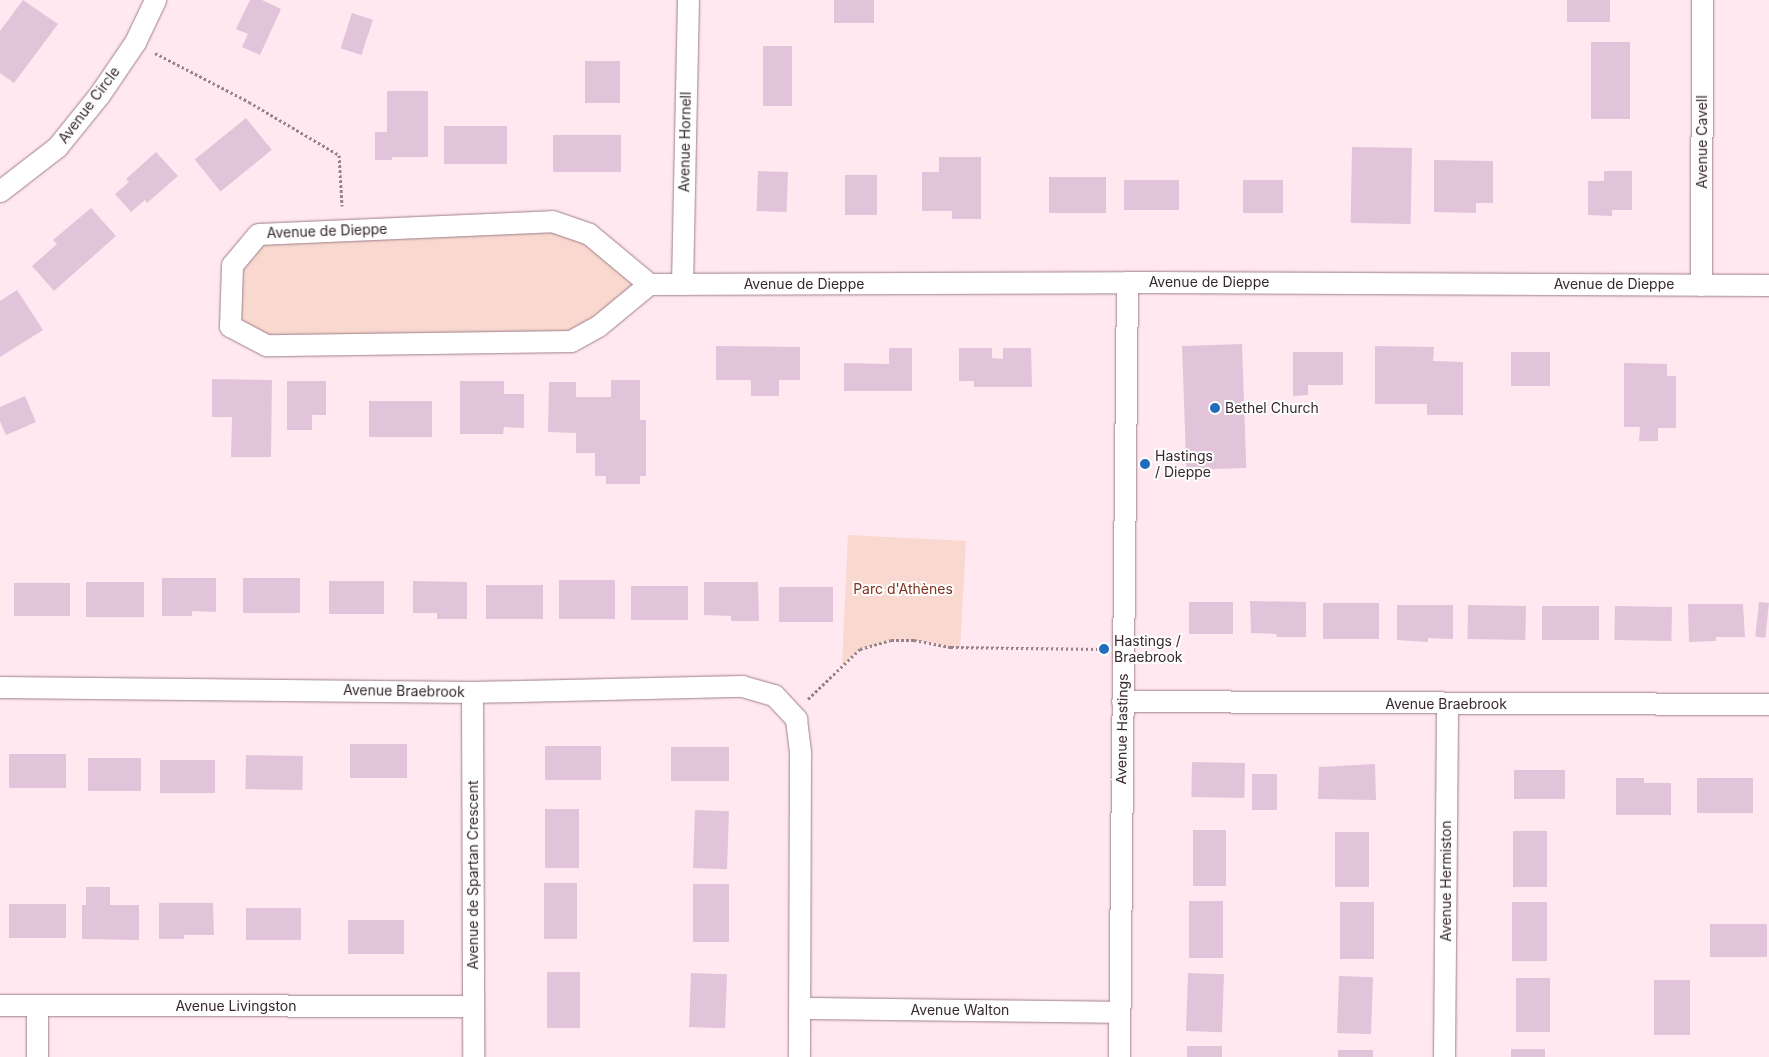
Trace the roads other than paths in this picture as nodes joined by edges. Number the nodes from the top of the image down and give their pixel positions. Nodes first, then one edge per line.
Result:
1 (156, 0) edge
2 (688, 0) edge
3 (1702, 0) edge
4 (0, 191) edge
5 (1127, 282) junction
6 (649, 284) junction
7 (682, 284) junction
8 (1701, 285) junction
9 (1769, 285) edge
10 (0, 687) edge
11 (472, 692) junction
12 (1122, 701) junction
13 (1447, 704) junction
14 (1769, 704) edge
15 (0, 1005) edge
16 (37, 1005) junction
17 (473, 1006) junction
18 (800, 1008) junction
19 (1120, 1012) junction
20 (36, 1057) edge
21 (473, 1057) edge
22 (799, 1057) edge
23 (1119, 1057) edge
24 (1444, 1057) edge

1 - 4 street, Avenue Circle
2 - 7 street, Avenue Hornell
3 - 8 street, Avenue Cavell
5 - 7 street, Avenue de Dieppe
5 - 8 street, Avenue de Dieppe
5 - 12 street, Avenue Hastings
6 - 6 street, Avenue de Dieppe
6 - 7 street, Avenue de Dieppe
8 - 9 street, Avenue de Dieppe
10 - 11 street, Avenue Braebrook
11 - 17 street, Avenue de Spartan Crescent
11 - 18 street, Avenue Braebrook
12 - 13 street, Avenue Braebrook
12 - 19 street, Avenue Hastings
13 - 14 street, Avenue Braebrook
13 - 24 street, Avenue Hermiston
15 - 16 street, Avenue Livingston
16 - 17 street, Avenue Livingston
16 - 20 street
17 - 21 street, Avenue de Spartan Crescent
18 - 19 street, Avenue Walton
18 - 22 street
19 - 23 street, Avenue Hastings

